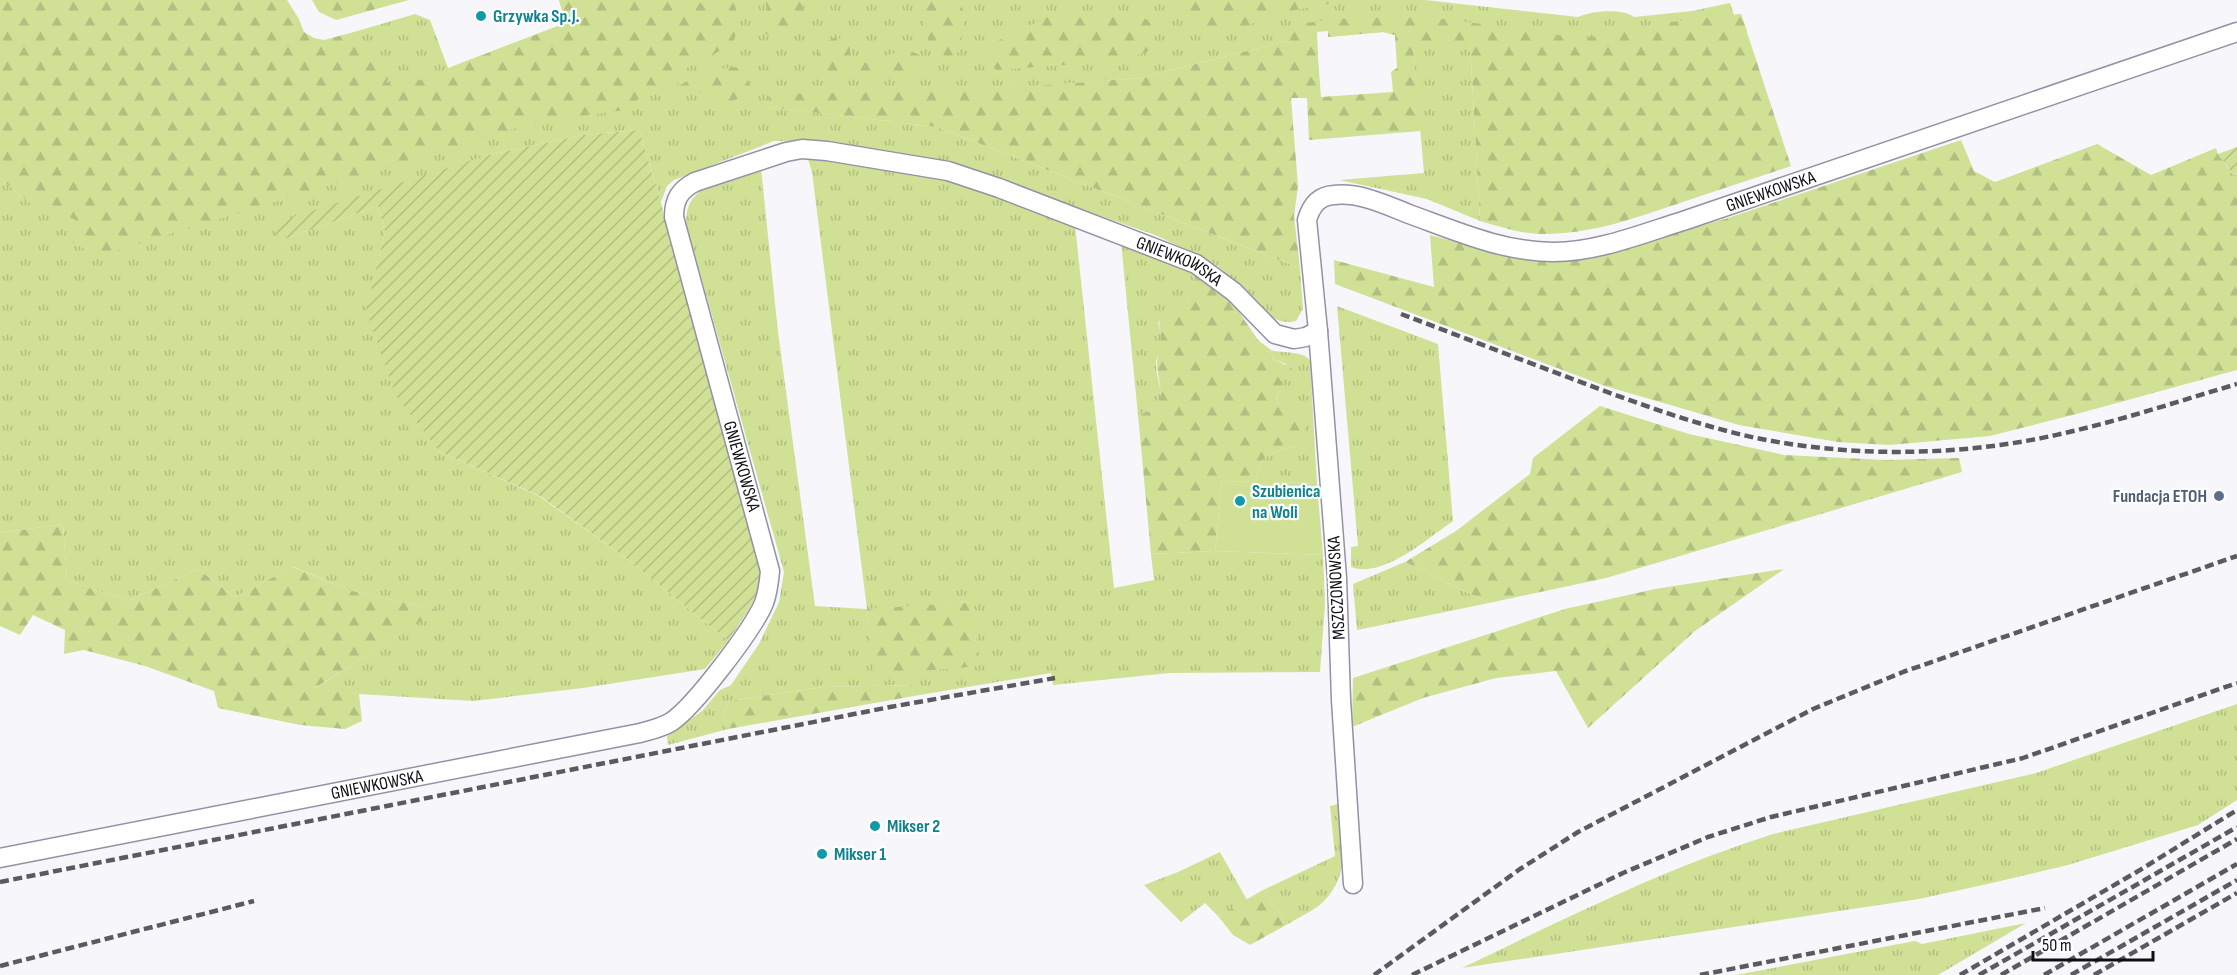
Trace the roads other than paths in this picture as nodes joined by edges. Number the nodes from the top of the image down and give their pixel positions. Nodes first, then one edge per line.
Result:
1 (2237, 32) edge
2 (1307, 220) joint
3 (1318, 331) junction
4 (0, 858) edge
5 (1353, 884) dead end

1 - 2 street, GNIEWKOWSKA
2 - 3 street, MSZCZONOWSKA
3 - 4 street, GNIEWKOWSKA
3 - 5 street, MSZCZONOWSKA

